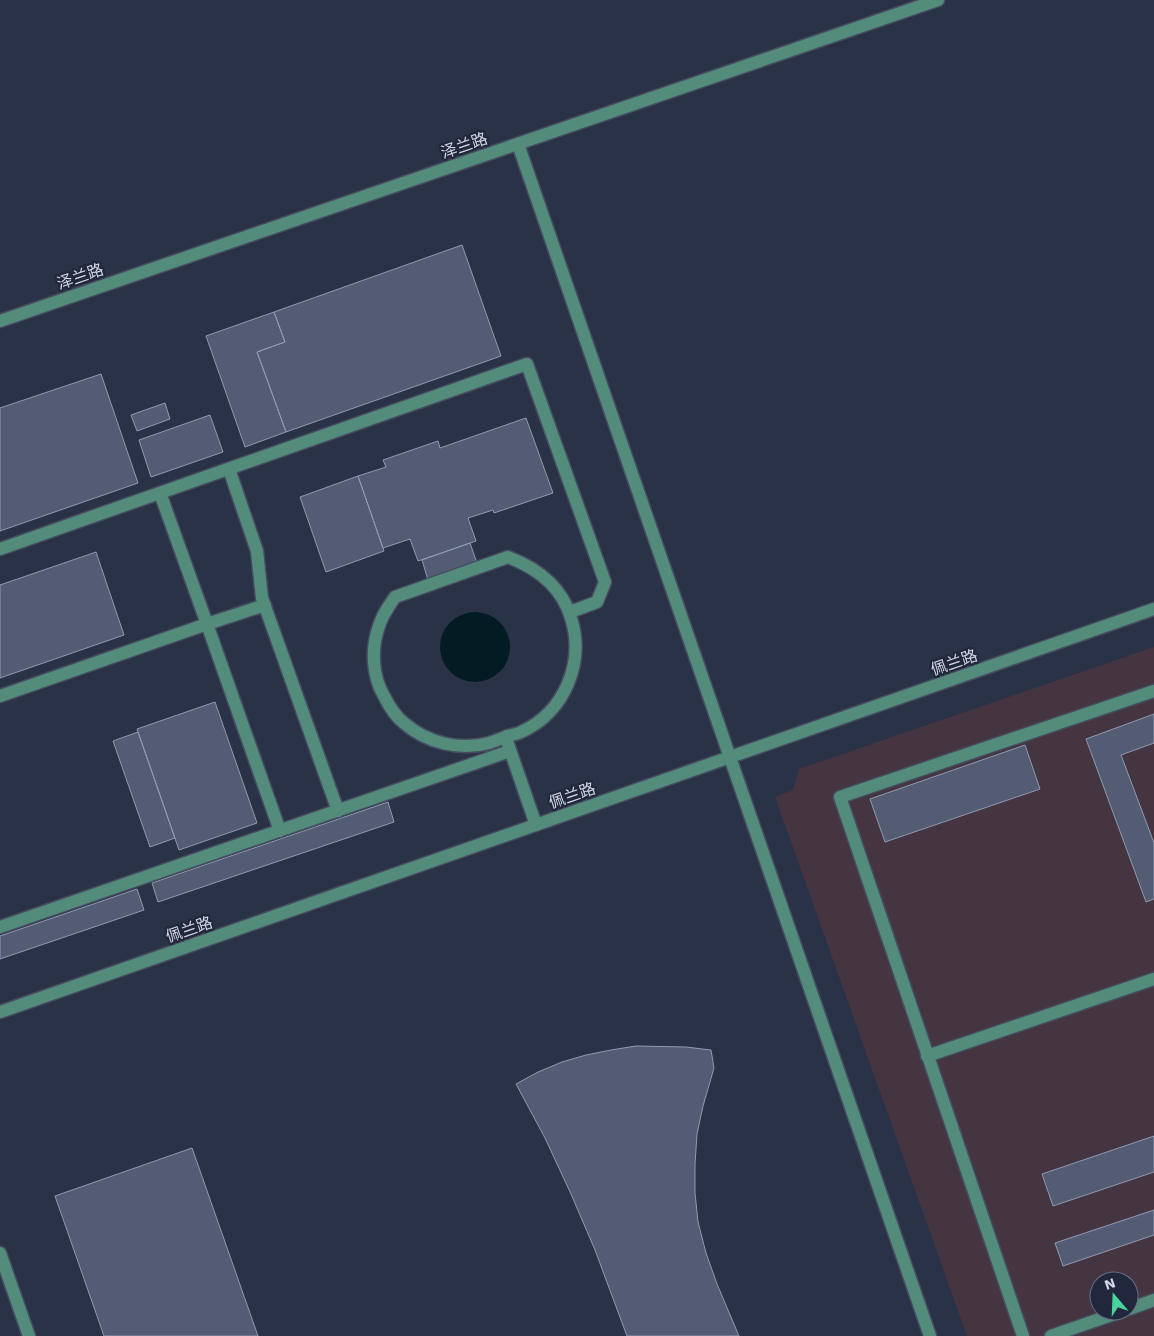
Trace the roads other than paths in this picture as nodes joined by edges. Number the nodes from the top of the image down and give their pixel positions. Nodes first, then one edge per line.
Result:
1 (938, 0) edge
2 (518, 144) junction
3 (0, 320) edge
4 (229, 469) junction
5 (160, 493) junction
6 (0, 549) edge
7 (265, 605) junction
8 (1154, 609) edge
9 (570, 612) junction
10 (207, 624) junction
11 (1154, 691) edge
12 (0, 696) edge
13 (505, 737) junction
14 (510, 751) junction
15 (730, 758) junction
16 (338, 811) junction
17 (536, 825) junction
18 (280, 831) junction
19 (0, 927) edge
20 (1154, 979) edge
21 (0, 1012) edge
22 (927, 1056) junction
23 (0, 1253) edge
24 (1154, 1300) edge
25 (1139, 1305) edge
26 (1094, 1321) edge
27 (29, 1336) edge
28 (930, 1336) edge
29 (1023, 1336) edge
30 (1051, 1336) edge

1 - 2 street, 泽兰路
2 - 3 street, 泽兰路
2 - 15 street
4 - 5 street
4 - 7 street
4 - 9 street
5 - 6 street
5 - 10 street
7 - 10 street
7 - 16 street
8 - 15 street, 佩兰路
9 - 13 street
9 - 13 street
10 - 12 street
10 - 18 street
11 - 22 street
13 - 14 street
14 - 16 street
14 - 17 street
15 - 17 street, 佩兰路
15 - 28 street
16 - 18 street
17 - 21 street, 佩兰路
18 - 19 street
20 - 22 street
22 - 29 street
23 - 27 street
24 - 25 street
26 - 30 street

